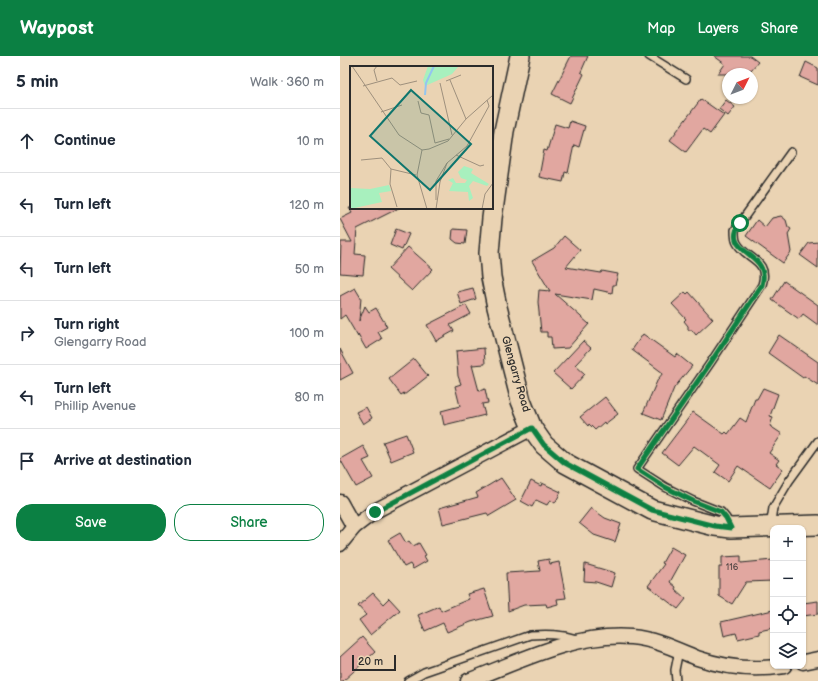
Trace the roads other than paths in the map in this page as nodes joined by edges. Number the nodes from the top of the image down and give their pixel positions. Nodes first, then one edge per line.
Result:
1 (520, 56) edge
2 (649, 56) edge
3 (686, 79) dead end
4 (792, 152) dead end
5 (532, 428) junction
6 (818, 441) edge
7 (340, 502) edge
8 (770, 525) edge
9 (818, 525) edge
10 (806, 526) edge
11 (354, 527) junction
12 (770, 527) edge
13 (731, 528) junction
14 (340, 544) edge
15 (581, 640) junction
16 (679, 650) junction
17 (818, 658) edge
18 (806, 661) edge
19 (770, 667) edge
20 (408, 681) edge
21 (468, 681) edge
22 (676, 681) edge

1 - 5 main road, Glengarry Road
2 - 3 lane
4 - 13 lane
5 - 11 street
5 - 13 main road, Glengarry Road
6 - 8 lane
7 - 11 street
9 - 10 main road, Glengarry Road
11 - 14 street
12 - 13 main road, Glengarry Road
15 - 16 street
15 - 20 lane
15 - 21 street
16 - 19 street
16 - 22 lane
17 - 18 street

